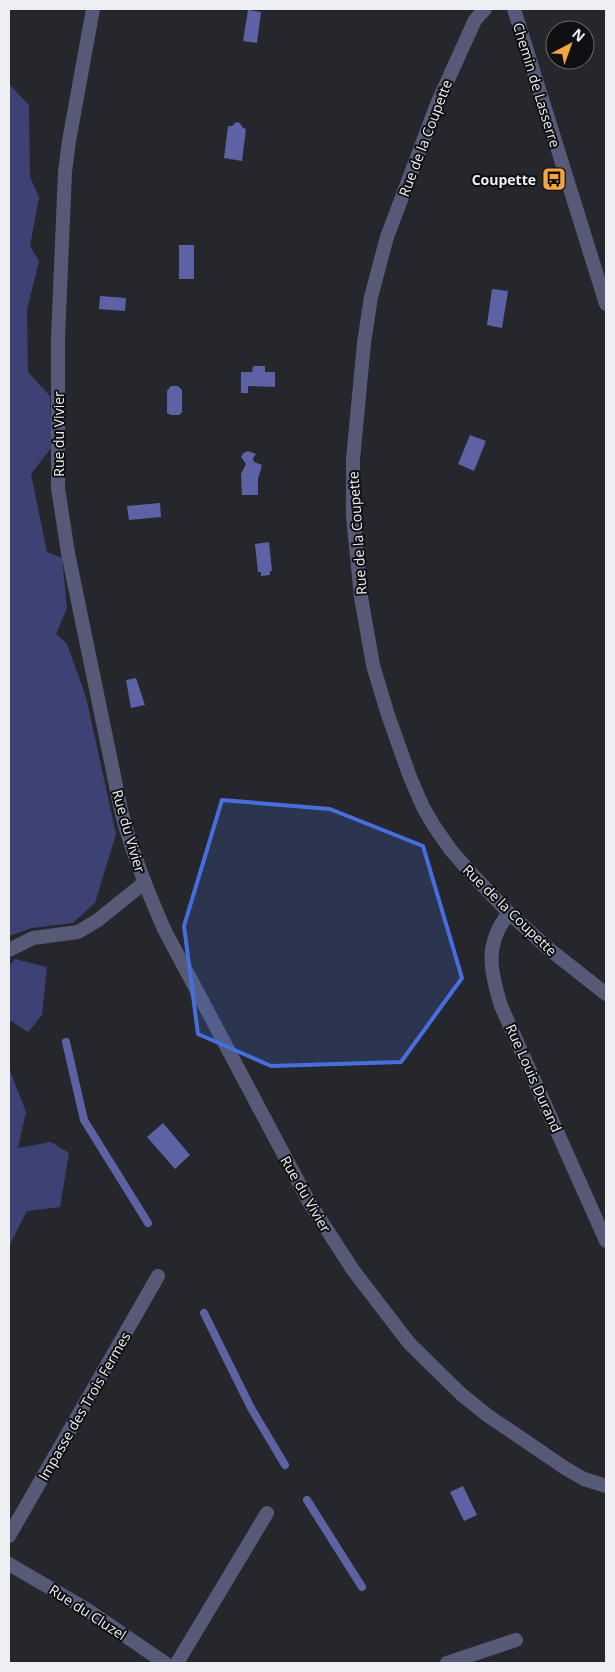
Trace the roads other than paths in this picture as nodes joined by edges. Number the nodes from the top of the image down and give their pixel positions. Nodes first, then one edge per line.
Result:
1 (93, 9) edge
2 (485, 9) edge
3 (514, 9) edge
4 (606, 304) edge
5 (144, 883) junction
6 (509, 912) junction
7 (9, 950) edge
8 (606, 994) edge
9 (606, 1241) edge
10 (158, 1276) dead end
11 (606, 1486) edge
12 (267, 1513) dead end
13 (9, 1536) edge
14 (9, 1564) edge
15 (516, 1640) dead end
16 (165, 1663) edge
17 (177, 1663) edge
18 (446, 1663) edge

1 - 5 street, Rue du Vivier
2 - 6 street, Rue de la Coupette
3 - 4 street, Chemin de Lasserre
5 - 7 street
5 - 11 street, Rue du Vivier
6 - 8 street, Rue de la Coupette
6 - 9 street, Rue Louis Durand
10 - 13 street, Impasse des Trois Fermes
12 - 17 street
14 - 16 street, Rue du Cluzel
15 - 18 street

